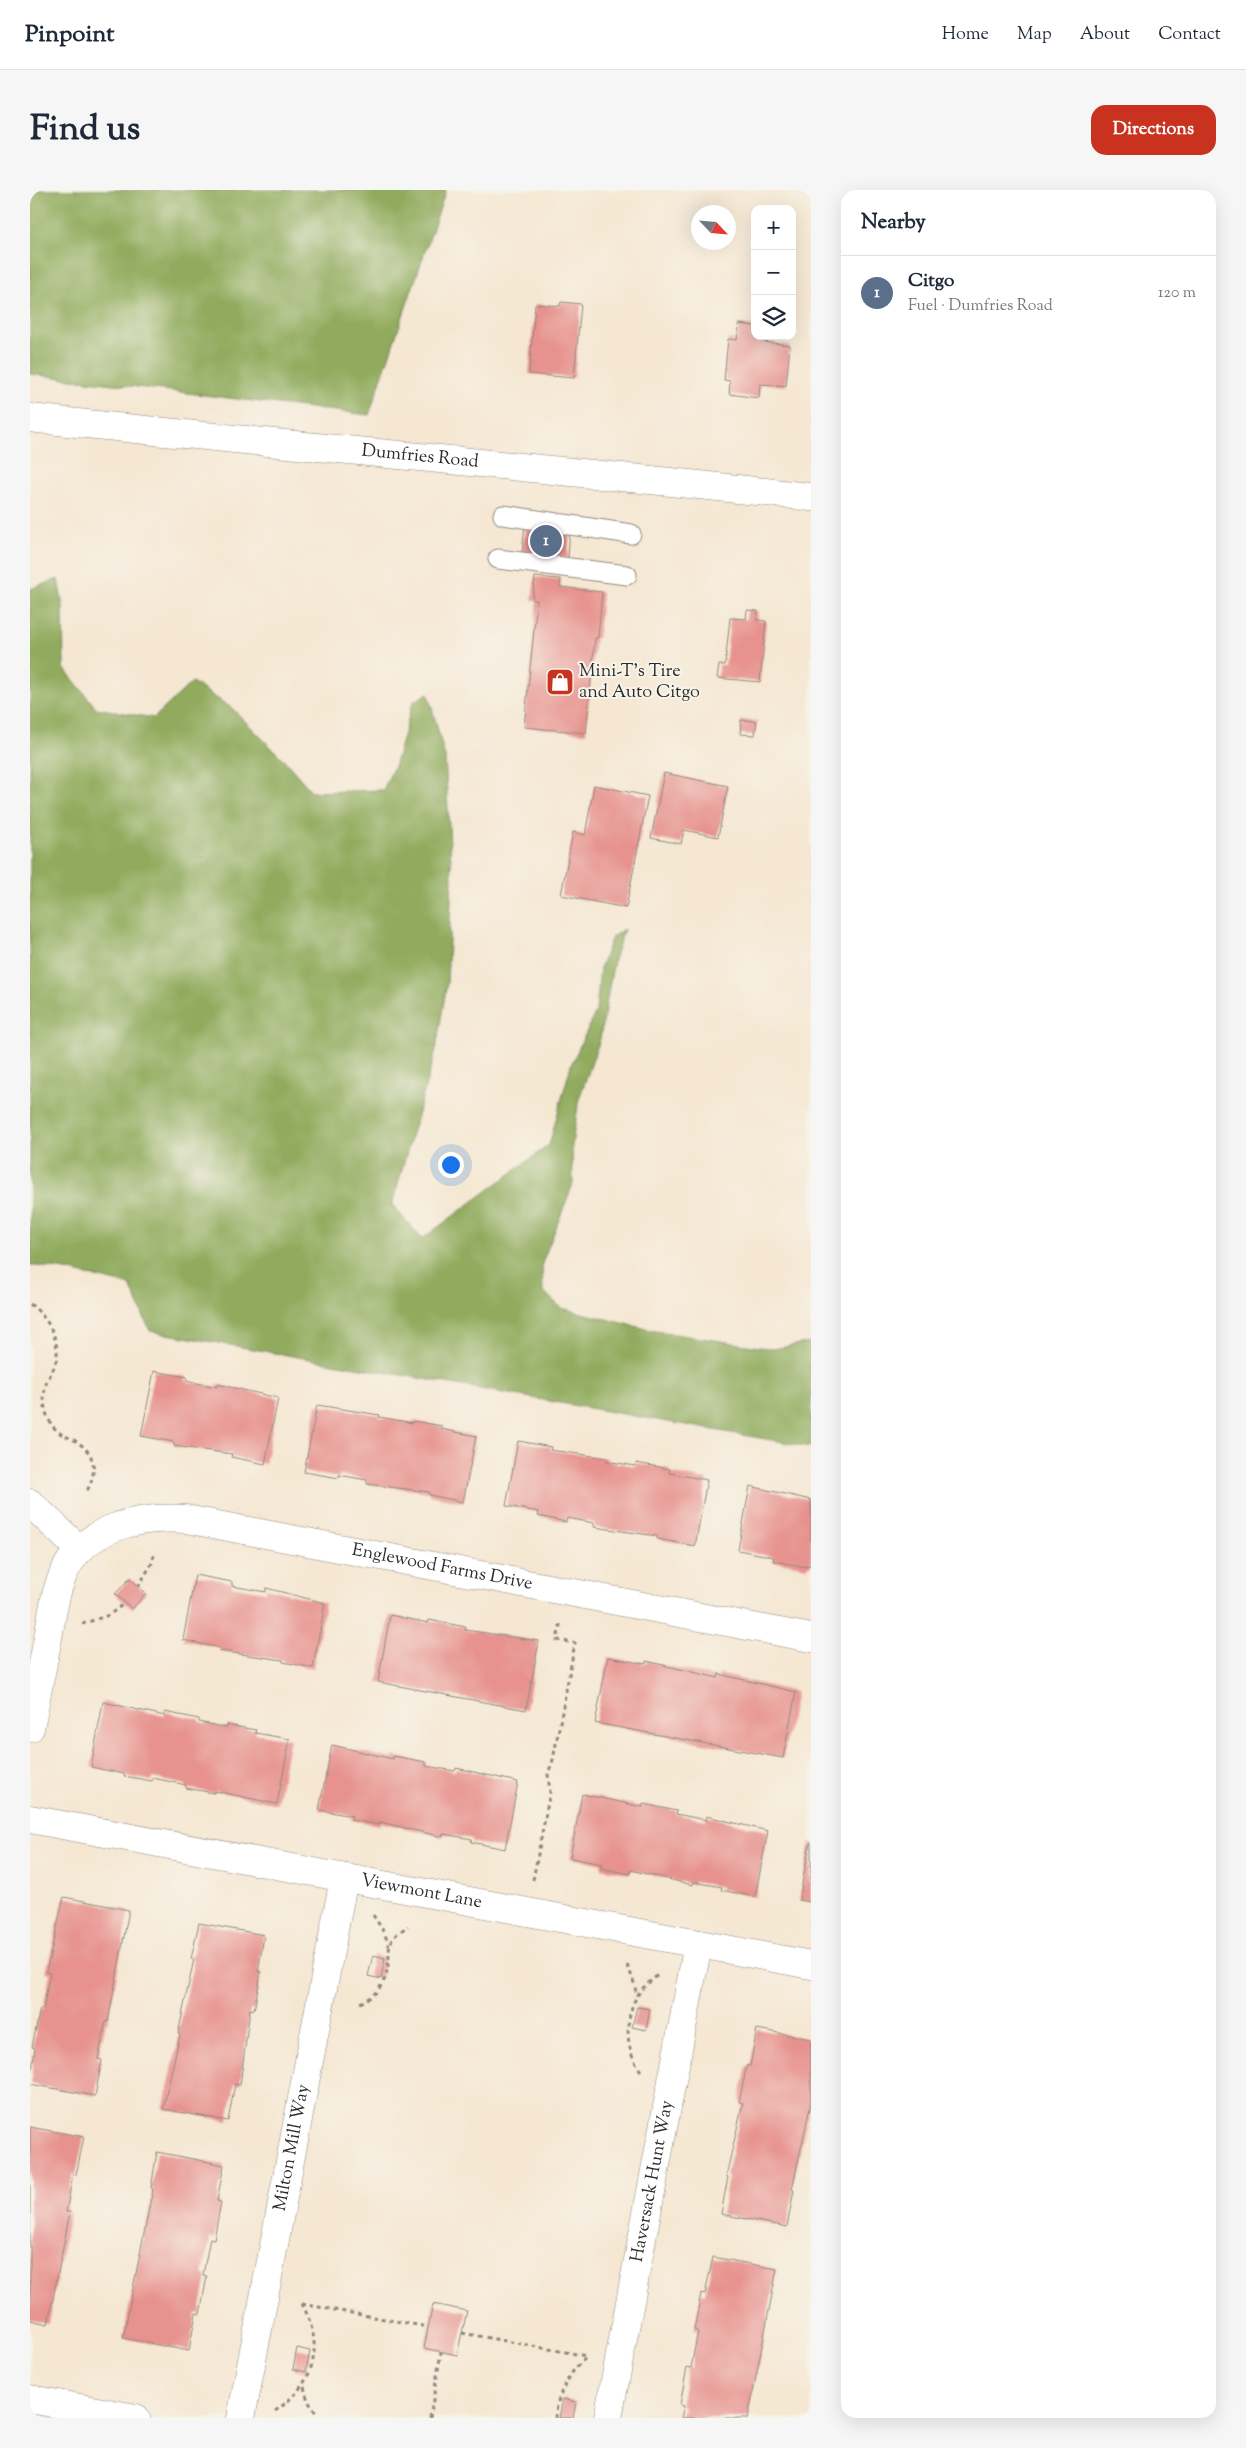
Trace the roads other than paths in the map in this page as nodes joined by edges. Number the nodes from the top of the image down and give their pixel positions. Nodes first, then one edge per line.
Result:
1 (30, 418) edge
2 (811, 497) edge
3 (503, 515) dead end
4 (632, 534) dead end
5 (498, 559) dead end
6 (627, 575) dead end
7 (30, 1503) edge
8 (80, 1550) junction
9 (811, 1638) edge
10 (30, 1728) edge
11 (30, 1819) edge
12 (344, 1878) junction
13 (698, 1944) junction
14 (811, 1965) edge
15 (30, 2399) edge
16 (136, 2418) edge
17 (241, 2418) edge
18 (608, 2418) edge

1 - 2 street, Dumfries Road
3 - 4 lane
5 - 6 lane
7 - 8 street
8 - 9 street, Englewood Farms Drive
8 - 10 street, Englewood Farms Drive
11 - 12 street, Viewmont Lane
12 - 13 street, Viewmont Lane
12 - 17 street, Milton Mill Way
13 - 14 street, Viewmont Lane
13 - 18 street, Haversack Hunt Way
15 - 16 street

